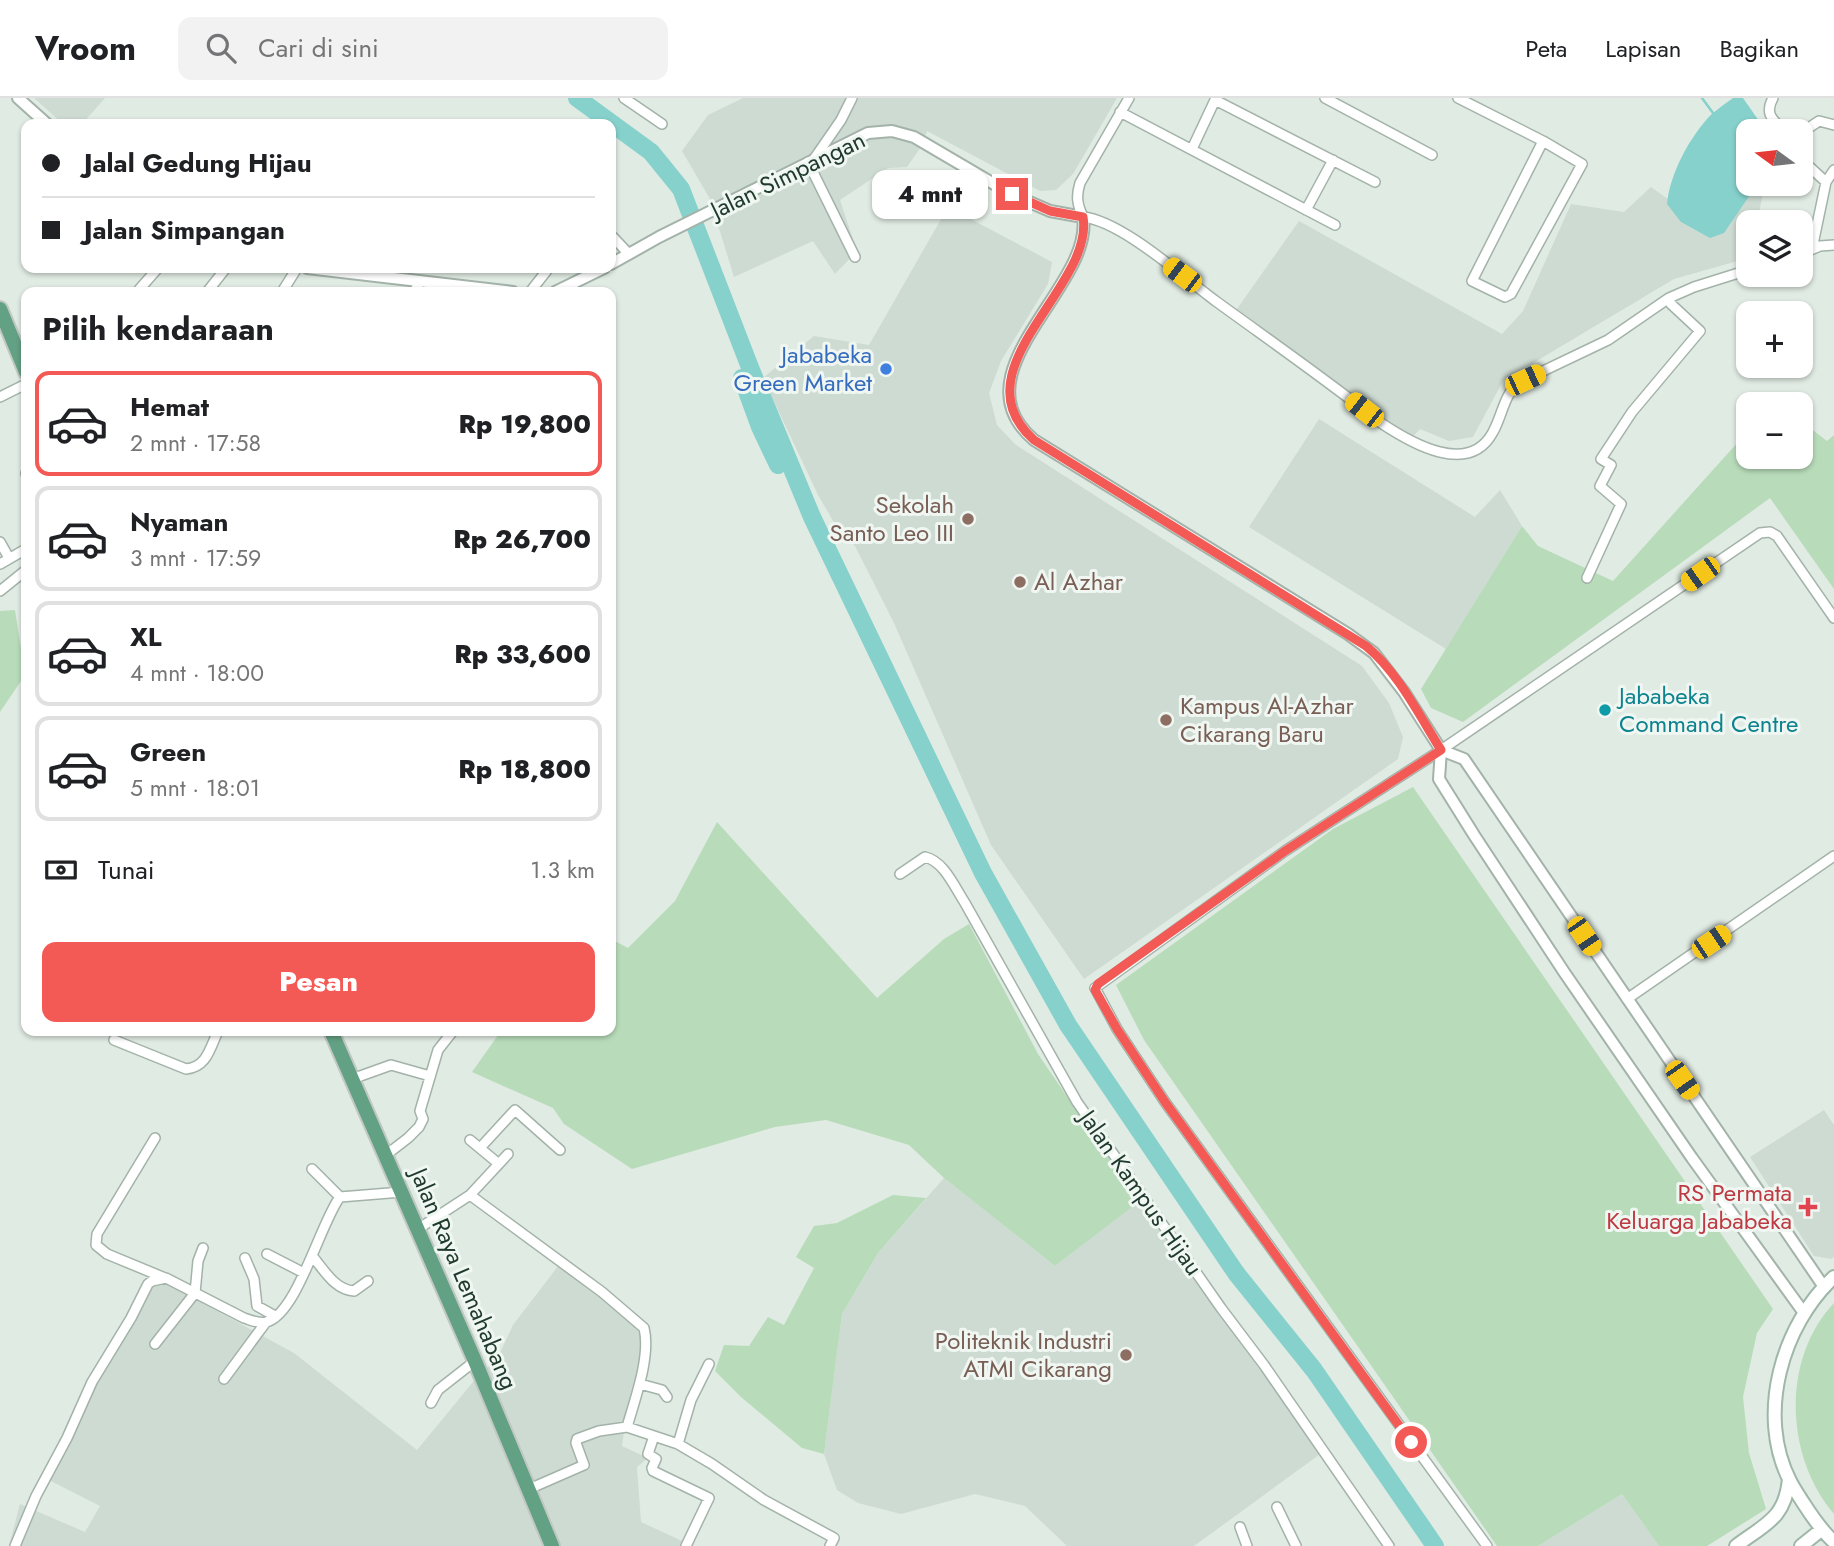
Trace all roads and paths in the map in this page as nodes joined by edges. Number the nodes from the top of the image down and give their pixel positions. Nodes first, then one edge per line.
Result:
1 (18, 98) edge
2 (624, 98) edge
3 (852, 98) edge
4 (1129, 98) edge
5 (1325, 98) edge
6 (1458, 98) edge
7 (1773, 98) edge
8 (1120, 112) junction
9 (41, 119) edge
10 (1772, 119) edge
11 (662, 124) dead end
12 (1813, 125) edge
13 (1834, 125) edge
14 (1544, 141) junction
15 (1192, 149) junction
16 (1432, 155) dead end
17 (1333, 160) junction
18 (811, 161) junction
19 (1813, 170) edge
20 (1834, 170) edge
21 (1375, 182) dead end
22 (1826, 182) junction
23 (1307, 210) junction
24 (1083, 217) junction
25 (1335, 225) dead end
26 (616, 240) edge
27 (1813, 244) edge
28 (1834, 245) edge
29 (1813, 249) edge
30 (629, 254) junction
31 (855, 257) dead end
32 (616, 261) edge
33 (153, 273) edge
34 (222, 273) edge
35 (350, 273) edge
36 (545, 273) edge
37 (594, 273) edge
38 (1736, 274) edge
39 (420, 281) junction
40 (141, 287) edge
41 (211, 287) edge
42 (417, 287) edge
43 (471, 287) edge
44 (534, 287) edge
45 (565, 287) edge
46 (1668, 298) junction
47 (0, 309) edge
48 (21, 360) edge
49 (21, 386) edge
50 (0, 397) edge
51 (0, 542) edge
52 (21, 552) edge
53 (9, 558) junction
54 (0, 564) edge
55 (21, 574) edge
56 (1587, 578) dead end
57 (0, 591) edge
58 (1834, 618) edge
59 (1441, 750) junction
60 (1834, 856) edge
61 (900, 874) dead end
62 (1627, 999) junction
63 (216, 1036) edge
64 (333, 1036) edge
65 (449, 1036) edge
66 (114, 1040) dead end
67 (430, 1076) junction
68 (352, 1079) junction
69 (155, 1138) dead end
70 (470, 1140) dead end
71 (480, 1148) junction
72 (560, 1150) dead end
73 (508, 1154) dead end
74 (386, 1155) junction
75 (499, 1164) junction
76 (312, 1169) dead end
77 (402, 1192) junction
78 (470, 1195) junction
79 (340, 1197) junction
80 (418, 1229) junction
81 (203, 1248) dead end
82 (267, 1254) dead end
83 (313, 1257) junction
84 (245, 1258) dead end
85 (304, 1273) junction
86 (1834, 1277) edge
87 (166, 1278) junction
88 (368, 1281) dead end
89 (1824, 1287) junction
90 (195, 1293) junction
91 (1804, 1313) junction
92 (275, 1316) junction
93 (266, 1322) junction
94 (155, 1344) dead end
95 (475, 1361) junction
96 (709, 1364) dead end
97 (224, 1379) dead end
98 (640, 1384) junction
99 (667, 1397) dead end
100 (431, 1402) dead end
101 (627, 1427) junction
102 (654, 1436) junction
103 (678, 1444) junction
104 (1789, 1479) junction
105 (529, 1489) junction
106 (1277, 1507) dead end
107 (1240, 1527) dead end
108 (1821, 1530) junction
109 (1834, 1542) edge
110 (15, 1546) edge
111 (552, 1546) edge
112 (686, 1546) edge
113 (830, 1546) edge
114 (1247, 1546) edge
115 (1296, 1546) edge
116 (1389, 1546) edge
117 (1487, 1546) edge
118 (1736, 1546) edge
119 (1801, 1546) edge

1 - 9 street
2 - 11 street
3 - 18 street
4 - 8 street
5 - 16 street
6 - 14 street
7 - 10 street
8 - 15 street
8 - 24 street
12 - 13 street
14 - 14 street
15 - 17 street
15 - 23 street
17 - 21 street
17 - 23 street
18 - 24 street, Jalan Simpangan
18 - 30 street, Jalan Simpangan
18 - 31 street
19 - 22 street
20 - 22 street
22 - 27 street
23 - 25 street
24 - 46 street
24 - 59 street
26 - 30 street
28 - 29 street
30 - 32 street, Jalan Simpangan
33 - 40 street
34 - 41 street
35 - 39 street
36 - 44 street
37 - 45 street
38 - 46 street
39 - 42 street
39 - 43 street
46 - 56 street
47 - 48 main road
49 - 50 street
51 - 53 street
52 - 53 street
53 - 54 street
55 - 57 street
58 - 59 street
59 - 62 street
59 - 91 street
59 - 117 street
60 - 62 street
61 - 116 street, Jalan Kampus Hijau
62 - 89 street
63 - 66 street
64 - 68 main road, Jalan Raya Lemahabang
65 - 67 street
67 - 68 street
67 - 74 street
68 - 74 main road, Jalan Raya Lemahabang
69 - 87 street
70 - 71 street
71 - 72 street
71 - 75 street
73 - 75 street
74 - 77 main road, Jalan Raya Lemahabang
75 - 78 street
76 - 79 street
77 - 79 street
77 - 80 main road, Jalan Raya Lemahabang
78 - 80 street
78 - 98 street
79 - 83 street
80 - 95 main road, Jalan Raya Lemahabang
81 - 90 street
82 - 85 street
83 - 85 street
83 - 88 street
84 - 92 street
85 - 92 street
86 - 89 main road
87 - 90 street
87 - 110 street
89 - 91 main road
90 - 93 street
90 - 94 street
91 - 104 main road
92 - 93 street
93 - 97 street
95 - 100 street
95 - 105 main road, Jalan Raya Lemahabang
96 - 103 street
98 - 99 street
98 - 101 street
101 - 102 street
101 - 105 street
102 - 103 street
102 - 112 street
103 - 113 street
104 - 108 main road
104 - 118 main road
105 - 111 main road, Jalan Raya Lemahabang
106 - 115 street
107 - 114 street
108 - 109 main road
108 - 119 main road

